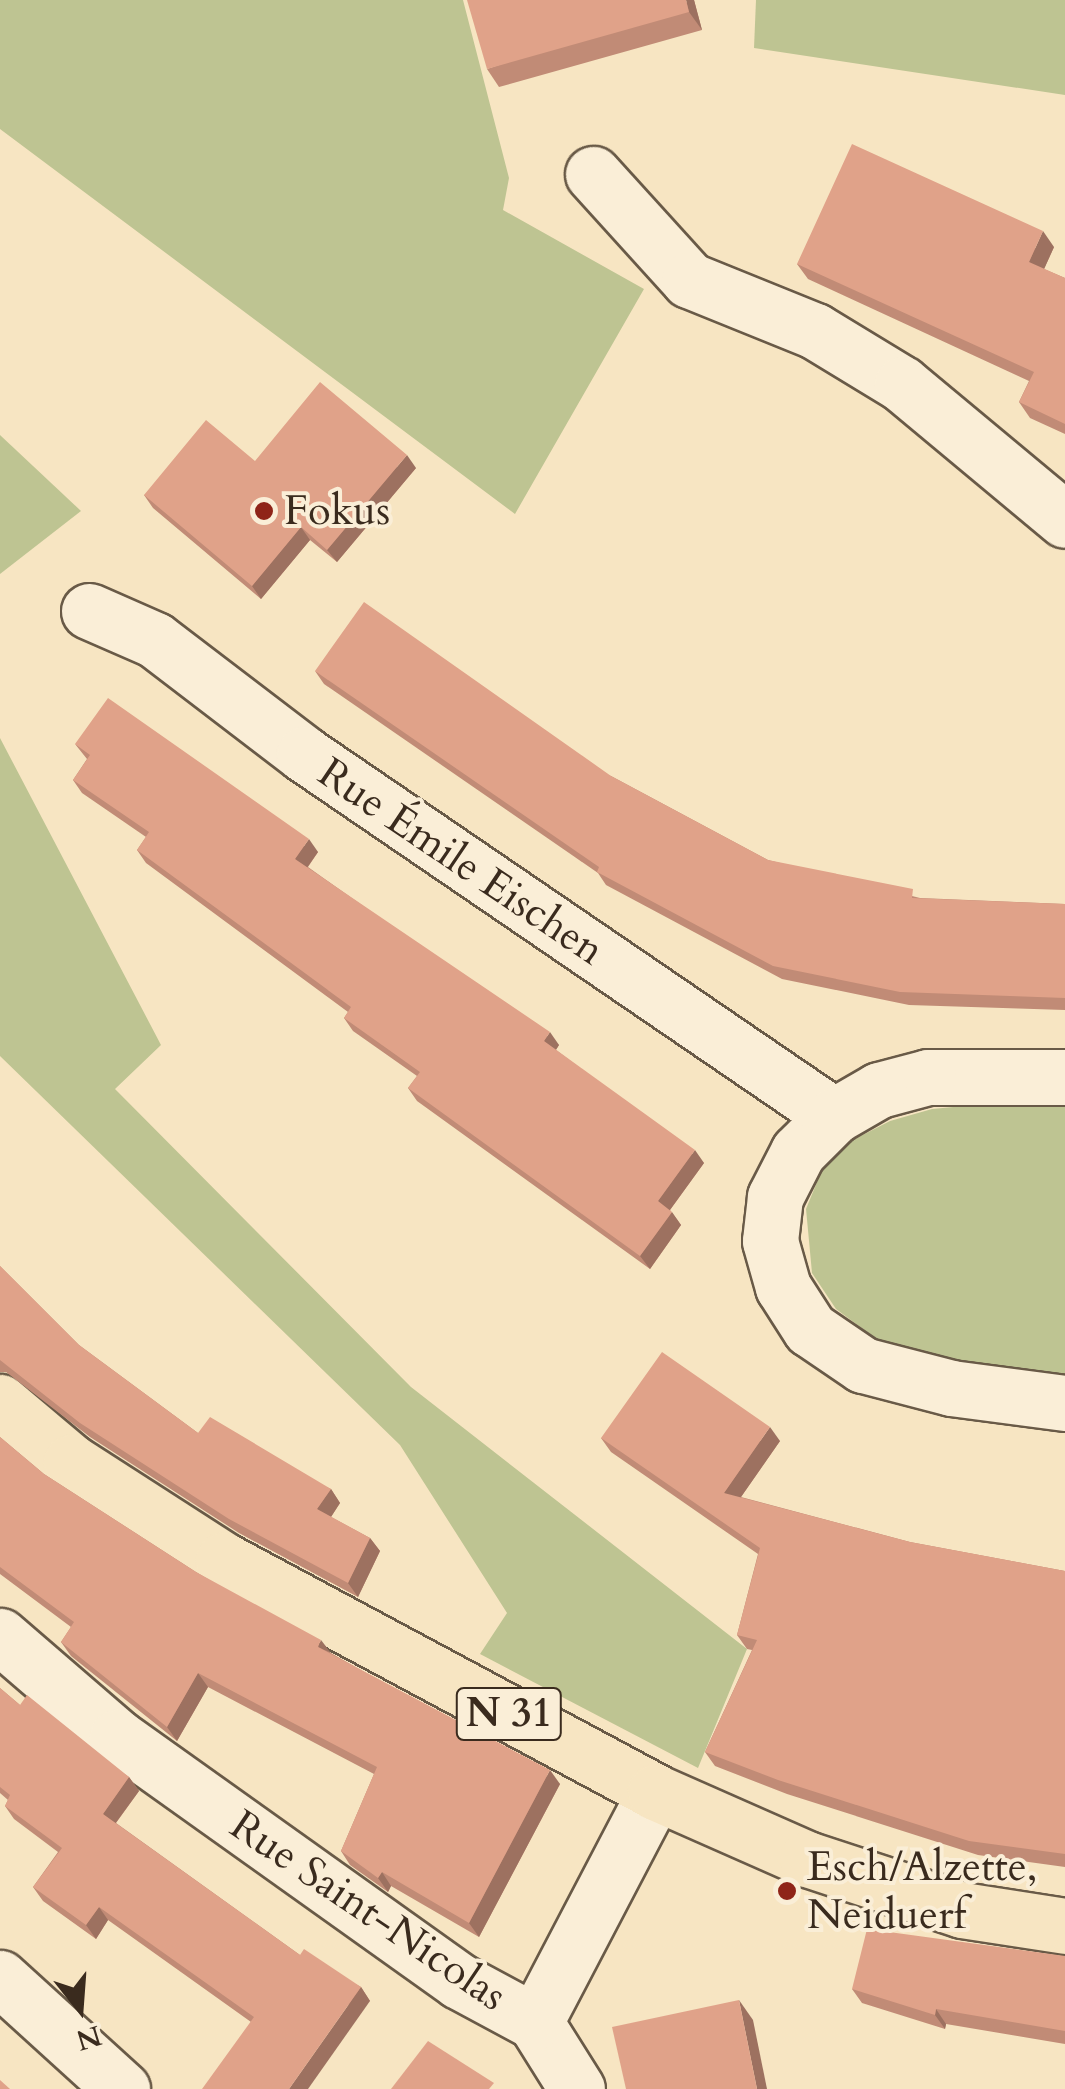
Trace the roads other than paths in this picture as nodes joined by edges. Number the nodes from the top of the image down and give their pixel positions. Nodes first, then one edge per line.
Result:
1 (593, 174) dead end
2 (1065, 520) edge
3 (89, 611) dead end
4 (1065, 1077) edge
5 (834, 1116) junction
6 (0, 1402) edge
7 (1065, 1403) edge
8 (0, 1636) edge
9 (656, 1792) junction
10 (1065, 1926) edge
11 (0, 1978) edge
12 (535, 2022) junction
13 (122, 2089) edge
14 (577, 2089) edge

1 - 2 street
3 - 5 street, Rue Émile Eischen
4 - 5 street
5 - 7 street
6 - 9 main road, N 31
8 - 12 street, Rue Saint-Nicolas
9 - 10 main road, N 31
9 - 12 street, Rue Saint-Nicolas
11 - 13 street
12 - 14 street

